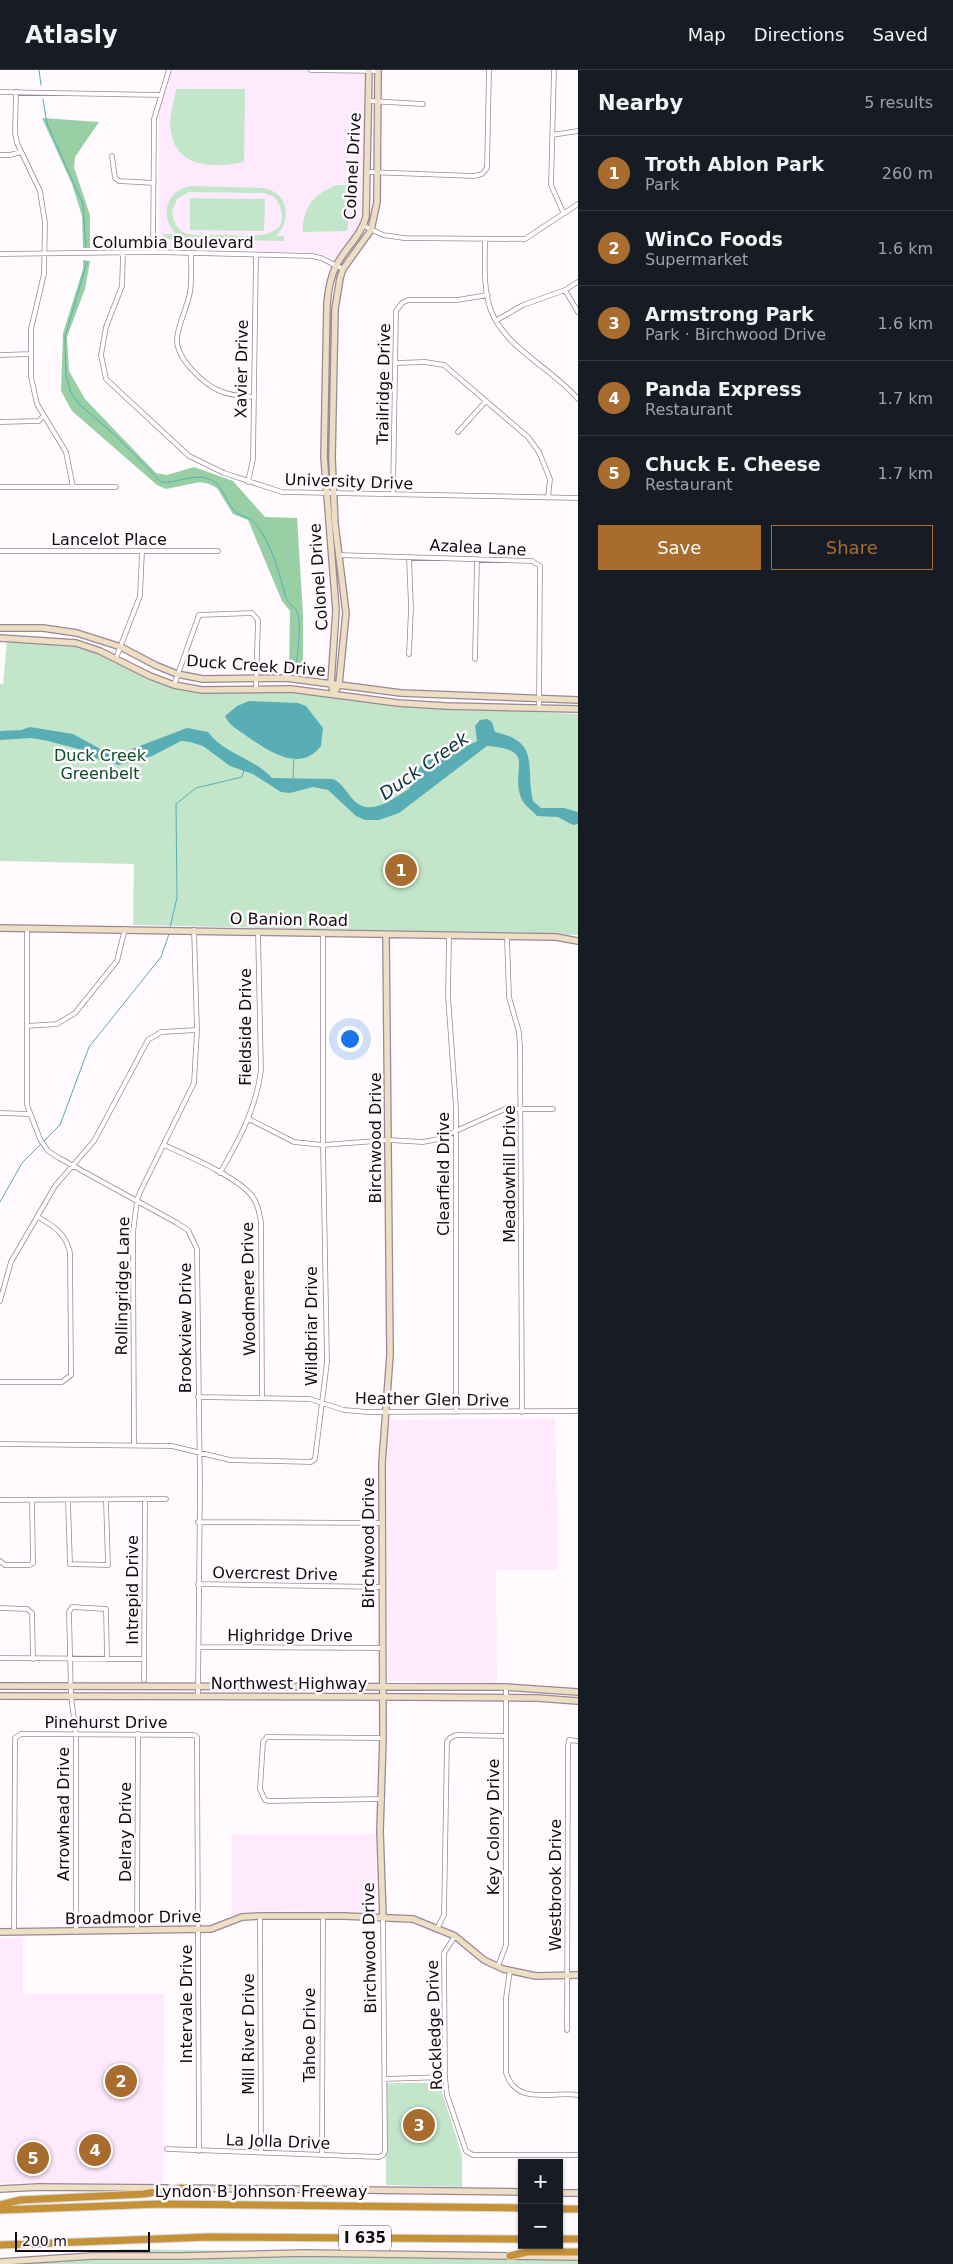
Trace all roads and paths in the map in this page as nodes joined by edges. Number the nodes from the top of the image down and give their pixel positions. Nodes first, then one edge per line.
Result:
1 (169, 70) edge
2 (311, 70) edge
3 (489, 70) edge
4 (554, 70) edge
5 (369, 71) edge
6 (378, 71) edge
7 (0, 92) edge
8 (16, 92) junction
9 (160, 95) junction
10 (369, 101) junction
11 (377, 102) junction
12 (423, 104) dead end
13 (578, 131) edge
14 (552, 135) junction
15 (21, 152) junction
16 (0, 155) edge
17 (112, 156) dead end
18 (368, 172) junction
19 (377, 173) junction
20 (154, 183) junction
21 (578, 204) edge
22 (563, 212) junction
23 (364, 226) junction
24 (371, 230) junction
25 (485, 238) junction
26 (153, 252) junction
27 (123, 253) junction
28 (191, 253) junction
29 (0, 254) edge
30 (44, 255) junction
31 (256, 255) junction
32 (336, 265) junction
33 (343, 269) junction
34 (578, 282) edge
35 (565, 290) junction
36 (488, 295) junction
37 (578, 312) edge
38 (497, 320) junction
39 (0, 354) edge
40 (31, 354) junction
41 (396, 363) junction
42 (254, 397) junction
43 (578, 399) edge
44 (486, 401) junction
45 (44, 415) junction
46 (0, 422) edge
47 (458, 432) dead end
48 (248, 482) junction
49 (0, 487) edge
50 (73, 487) junction
51 (116, 487) dead end
52 (326, 493) junction
53 (335, 494) junction
54 (393, 494) junction
55 (548, 498) junction
56 (578, 498) edge
57 (0, 551) edge
58 (218, 551) dead end
59 (142, 552) junction
60 (331, 555) junction
61 (340, 555) junction
62 (409, 557) junction
63 (477, 559) junction
64 (0, 628) edge
65 (0, 638) edge
66 (121, 647) junction
67 (409, 654) dead end
68 (116, 658) junction
69 (475, 659) dead end
70 (177, 674) junction
71 (256, 677) junction
72 (331, 683) junction
73 (339, 684) junction
74 (174, 685) junction
75 (256, 688) junction
76 (334, 694) junction
77 (539, 698) junction
78 (578, 700) edge
79 (538, 708) junction
80 (578, 709) edge
81 (0, 928) edge
82 (27, 928) junction
83 (125, 929) junction
84 (194, 930) junction
85 (258, 932) junction
86 (324, 934) junction
87 (386, 935) junction
88 (448, 937) junction
89 (507, 938) junction
90 (578, 941) edge
91 (27, 1026) junction
92 (197, 1030) junction
93 (521, 1108) junction
94 (553, 1109) dead end
95 (0, 1113) edge
96 (29, 1114) junction
97 (249, 1119) junction
98 (455, 1131) junction
99 (389, 1140) junction
100 (164, 1144) junction
101 (323, 1145) junction
102 (74, 1166) junction
103 (220, 1173) junction
104 (137, 1200) junction
105 (38, 1217) junction
106 (0, 1301) edge
107 (0, 1382) edge
108 (262, 1396) junction
109 (198, 1397) junction
110 (322, 1402) junction
111 (386, 1411) junction
112 (578, 1411) edge
113 (456, 1412) junction
114 (522, 1412) junction
115 (0, 1444) edge
116 (134, 1444) junction
117 (198, 1452) junction
118 (166, 1499) dead end
119 (0, 1500) edge
120 (32, 1500) junction
121 (145, 1500) junction
122 (68, 1501) junction
123 (106, 1501) junction
124 (198, 1522) junction
125 (382, 1523) junction
126 (0, 1561) edge
127 (198, 1584) junction
128 (381, 1587) junction
129 (0, 1608) edge
130 (199, 1647) junction
131 (382, 1648) junction
132 (0, 1658) edge
133 (70, 1658) junction
134 (33, 1659) junction
135 (107, 1659) junction
136 (144, 1659) junction
137 (144, 1680) dead end
138 (0, 1686) edge
139 (70, 1686) junction
140 (199, 1686) junction
141 (382, 1687) junction
142 (506, 1687) junction
143 (578, 1692) edge
144 (0, 1696) edge
145 (71, 1696) junction
146 (198, 1696) junction
147 (382, 1697) junction
148 (506, 1698) junction
149 (578, 1702) edge
150 (76, 1734) junction
151 (138, 1734) junction
152 (505, 1736) junction
153 (197, 1737) joint
154 (383, 1738) junction
155 (578, 1741) edge
156 (382, 1799) junction
157 (260, 1916) junction
158 (323, 1916) junction
159 (383, 1917) junction
160 (438, 1927) junction
161 (198, 1930) junction
162 (137, 1931) junction
163 (0, 1932) edge
164 (14, 1932) junction
165 (76, 1932) junction
166 (454, 1936) junction
167 (498, 1966) junction
168 (510, 1970) junction
169 (568, 1975) junction
170 (578, 1975) edge
171 (567, 2030) dead end
172 (445, 2077) junction
173 (384, 2079) junction
174 (578, 2096) edge
175 (167, 2149) dead end
176 (199, 2151) junction
177 (385, 2151) joint
178 (261, 2152) junction
179 (322, 2155) junction
180 (578, 2155) edge
181 (182, 2188) junction
182 (0, 2189) edge
183 (518, 2192) edge
184 (563, 2193) edge
185 (578, 2193) edge
186 (0, 2205) edge
187 (518, 2208) edge
188 (563, 2209) edge
189 (578, 2209) edge
190 (0, 2210) edge
191 (518, 2239) edge
192 (563, 2239) edge
193 (578, 2239) edge
194 (0, 2244) edge
195 (578, 2252) edge
196 (510, 2256) junction
197 (578, 2256) edge
198 (0, 2262) edge

1 - 9 street
2 - 5 street
3 - 19 street
4 - 14 street
5 - 6 street
5 - 10 main road, Colonel Drive
6 - 11 main road, Colonel Drive
7 - 8 street
8 - 9 street
8 - 15 street
9 - 20 street
10 - 11 street
10 - 18 main road, Colonel Drive
11 - 12 street
11 - 19 main road, Colonel Drive
13 - 14 street
14 - 22 street
15 - 16 street
15 - 30 street
17 - 20 street
18 - 19 street
18 - 23 main road, Colonel Drive
19 - 24 main road, Colonel Drive
20 - 26 street
21 - 22 street
22 - 25 street
23 - 24 street
23 - 32 main road, Colonel Drive
24 - 25 street
24 - 33 main road, Colonel Drive
25 - 36 street
26 - 27 street, Columbia Boulevard
26 - 28 street, Columbia Boulevard
27 - 30 street, Columbia Boulevard
27 - 48 street, University Drive
28 - 31 street, Columbia Boulevard
28 - 42 street
29 - 30 street, Columbia Boulevard
30 - 40 street
31 - 32 street, Columbia Boulevard
31 - 42 street, Xavier Drive
32 - 33 street, Columbia Boulevard
32 - 52 main road, Colonel Drive
33 - 53 main road, Colonel Drive
34 - 35 street
35 - 37 street
35 - 38 street
36 - 38 street
36 - 41 street, Trailridge Drive
38 - 43 street
39 - 40 street
40 - 45 street
41 - 44 street
41 - 54 street, Trailridge Drive
42 - 48 street, Xavier Drive
44 - 47 street
44 - 55 street
45 - 46 street
45 - 50 street
48 - 52 street, University Drive
49 - 50 street
50 - 51 street
52 - 53 street, University Drive
52 - 60 main road, Colonel Drive
53 - 54 street, University Drive
53 - 61 main road, Colonel Drive
54 - 55 street, University Drive
55 - 56 street, University Drive
57 - 59 street, Lancelot Place
58 - 59 street, Lancelot Place
59 - 66 street
60 - 61 street, Azalea Lane
60 - 72 main road, Colonel Drive
61 - 62 street, Azalea Lane
61 - 73 main road, Colonel Drive
62 - 63 street, Azalea Lane
62 - 67 street
63 - 69 street
63 - 77 street, Azalea Lane
64 - 65 main road
64 - 66 main road, Duck Creek Drive
65 - 68 main road, Duck Creek Drive
66 - 68 street
66 - 70 main road, Duck Creek Drive
68 - 74 main road, Duck Creek Drive
70 - 71 main road, Duck Creek Drive
70 - 71 street
70 - 74 street
71 - 72 main road, Duck Creek Drive
71 - 75 street
72 - 73 main road, Duck Creek Drive
72 - 76 main road, Colonel Drive
73 - 76 main road, Colonel Drive
73 - 77 main road, Duck Creek Drive
74 - 75 main road, Duck Creek Drive
75 - 76 main road, Duck Creek Drive
76 - 79 main road, Duck Creek Drive
77 - 78 main road, Duck Creek Drive
77 - 79 street, Azalea Lane
79 - 80 main road, Duck Creek Drive
81 - 82 main road, O Banion Road
82 - 83 main road, O Banion Road
82 - 91 street, Brookview Drive
83 - 84 main road, O Banion Road
83 - 91 street
84 - 85 main road, O Banion Road
84 - 92 street, Rollingridge Lane
85 - 86 main road, O Banion Road
85 - 97 street, Fieldside Drive
86 - 87 main road, O Banion Road
86 - 101 street, Wildbriar Drive
87 - 88 main road, O Banion Road
87 - 99 main road, Birchwood Drive
88 - 89 main road, O Banion Road
88 - 98 street, Clearfield Drive
89 - 90 main road, O Banion Road
89 - 93 street, Meadowhill Drive
91 - 96 street, Brookview Drive
92 - 100 street, Rollingridge Lane
92 - 102 street
93 - 94 street
93 - 98 street
93 - 114 street, Meadowhill Drive
95 - 96 street
96 - 102 street, Brookview Drive
97 - 101 street
97 - 103 street, Fieldside Drive
98 - 99 street
98 - 113 street, Clearfield Drive
99 - 101 street
99 - 111 main road, Birchwood Drive
100 - 103 street, Woodmere Drive
100 - 104 street, Rollingridge Lane
101 - 110 street, Wildbriar Drive
102 - 104 street, Brookview Drive
102 - 105 street
103 - 108 street, Woodmere Drive
104 - 109 street, Brookview Drive
104 - 116 street, Rollingridge Lane
105 - 106 street
105 - 107 street
108 - 109 street, Heather Glen Drive
108 - 110 street, Heather Glen Drive
109 - 117 street, Brookview Drive
110 - 111 street, Heather Glen Drive
110 - 117 street, Wildbriar Drive
111 - 113 street, Heather Glen Drive
111 - 125 main road, Birchwood Drive
112 - 114 street, Heather Glen Drive
113 - 114 street, Heather Glen Drive
115 - 116 street, Wildbriar Drive
116 - 117 street, Wildbriar Drive
117 - 124 street, Brookview Drive
118 - 121 street
119 - 120 street
120 - 122 street
120 - 126 street
121 - 123 street
121 - 136 street, Intrepid Drive
122 - 123 street
122 - 123 street
124 - 125 street
124 - 127 street, Brookview Drive
125 - 128 main road, Birchwood Drive
127 - 128 street, Overcrest Drive
127 - 130 street, Brookview Drive
128 - 131 main road, Birchwood Drive
129 - 134 street
130 - 131 street, Highridge Drive
130 - 140 street, Brookview Drive
131 - 141 main road, Birchwood Drive
132 - 134 street
133 - 134 street
133 - 135 street
133 - 135 street, Arrowhead Drive
133 - 139 street, Arrowhead Drive
135 - 136 street
136 - 137 street, Intrepid Drive
138 - 139 main road, Northwest Highway
139 - 140 main road, Northwest Highway
139 - 145 street, Arrowhead Drive
140 - 141 main road, Northwest Highway
140 - 146 street, Brookview Drive
141 - 142 main road, Northwest Highway
141 - 147 main road, Birchwood Drive
142 - 143 main road, Northwest Highway
142 - 148 street, Key Colony Drive
144 - 145 main road, Northwest Highway
145 - 146 main road, Northwest Highway
145 - 150 street, Arrowhead Drive
146 - 147 main road, Northwest Highway
147 - 148 main road, Northwest Highway
147 - 154 main road, Birchwood Drive
148 - 149 main road, Northwest Highway
148 - 152 street, Key Colony Drive
150 - 151 street, Pinehurst Drive
150 - 164 street, Pinehurst Drive
150 - 165 street, Arrowhead Drive
151 - 153 street, Pinehurst Drive
151 - 162 street, Delray Drive
152 - 160 street
152 - 167 street, Key Colony Drive
153 - 161 street, Intervale Drive
154 - 156 main road, Birchwood Drive
154 - 156 street
155 - 169 street, Westbrook Drive
156 - 159 main road, Birchwood Drive
157 - 158 main road, Broadmoor Drive
157 - 161 main road, Broadmoor Drive
157 - 178 street, Mill River Drive
158 - 159 main road, Broadmoor Drive
158 - 179 street, Tahoe Drive
159 - 160 main road, Broadmoor Drive
159 - 173 street, Birchwood Drive
160 - 166 main road, Broadmoor Drive
161 - 162 main road, Broadmoor Drive
161 - 176 street, Intervale Drive
162 - 165 main road, Broadmoor Drive
163 - 164 main road, Broadmoor Drive
164 - 165 main road, Broadmoor Drive
166 - 167 main road, Broadmoor Drive
166 - 172 street, Rockledge Drive
167 - 168 main road, Broadmoor Drive
168 - 169 main road, Broadmoor Drive
168 - 174 street
169 - 170 main road, Broadmoor Drive
169 - 171 street, Westbrook Drive
172 - 173 street
172 - 180 street, Rockledge Drive
173 - 177 street, Birchwood Drive
175 - 176 street, La Jolla Drive
176 - 178 street, La Jolla Drive
177 - 179 street, La Jolla Drive
178 - 179 street, La Jolla Drive
181 - 182 main road, Lyndon B Johnson Freeway
181 - 183 main road, Lyndon B Johnson Freeway
181 - 186 highway
184 - 185 main road
187 - 190 highway, Lyndon B Johnson Freeway / I 635
188 - 189 highway
191 - 194 highway, I 635
192 - 193 highway
195 - 196 highway
196 - 197 main road
196 - 198 main road

